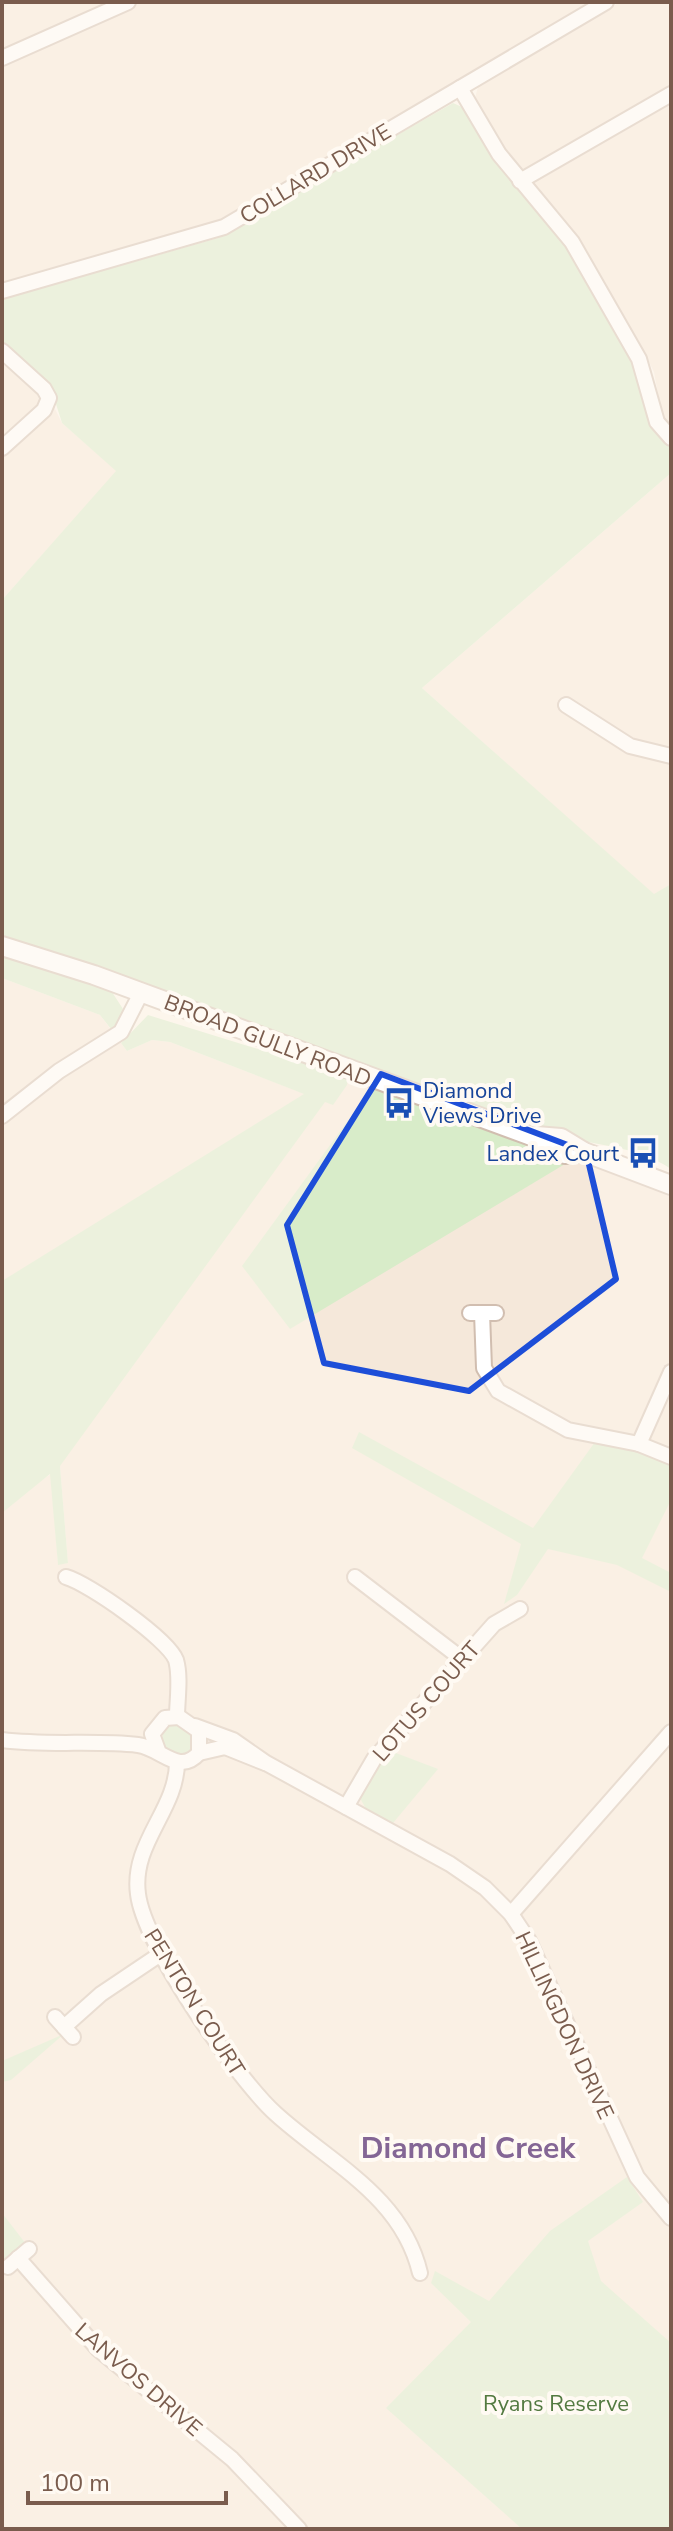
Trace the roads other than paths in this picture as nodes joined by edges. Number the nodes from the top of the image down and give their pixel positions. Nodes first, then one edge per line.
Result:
1 (606, 2) edge
2 (123, 3) edge
3 (2, 58) edge
4 (460, 88) junction
5 (671, 94) edge
6 (520, 181) junction
7 (2, 291) edge
8 (2, 351) edge
9 (671, 438) edge
10 (2, 448) edge
11 (566, 705) dead end
12 (671, 756) edge
13 (2, 946) edge
14 (141, 993) junction
15 (2, 1116) edge
16 (671, 1185) edge
17 (483, 1313) dead end
18 (671, 1372) edge
19 (639, 1444) junction
20 (671, 1457) edge
21 (66, 1577) dead end
22 (355, 1577) dead end
23 (520, 1609) dead end
24 (462, 1659) junction
25 (177, 1717) junction
26 (195, 1726) junction
27 (155, 1727) junction
28 (671, 1732) edge
29 (2, 1740) edge
30 (125, 1742) junction
31 (159, 1753) junction
32 (199, 1753) junction
33 (177, 1762) junction
34 (266, 1763) junction
35 (346, 1807) junction
36 (511, 1914) junction
37 (162, 1953) junction
38 (64, 2027) dead end
39 (671, 2218) edge
40 (18, 2258) dead end
41 (420, 2273) dead end
42 (299, 2529) edge

1 - 4 street, COLLARD DRIVE
2 - 3 street
4 - 6 street
4 - 7 street, COLLARD DRIVE
5 - 6 street
6 - 9 street
8 - 10 street
11 - 12 street
13 - 14 street, BROAD GULLY ROAD
14 - 15 street
14 - 16 street, BROAD GULLY ROAD
17 - 19 street
18 - 19 street
19 - 20 street
21 - 25 street
22 - 24 street
23 - 24 street, LOTUS COURT
24 - 35 street, LOTUS COURT
25 - 26 street
25 - 27 street
26 - 32 street
26 - 34 street, HILLINGDON DRIVE
27 - 30 street
27 - 31 street
28 - 36 street
29 - 30 street
30 - 31 street
31 - 33 street
32 - 33 street
32 - 34 street, HILLINGDON DRIVE
33 - 37 street, PENTON COURT
34 - 35 street, HILLINGDON DRIVE
35 - 36 street, HILLINGDON DRIVE
36 - 39 street, HILLINGDON DRIVE
37 - 38 street
37 - 41 street, PENTON COURT
40 - 42 street, LANVOS DRIVE

